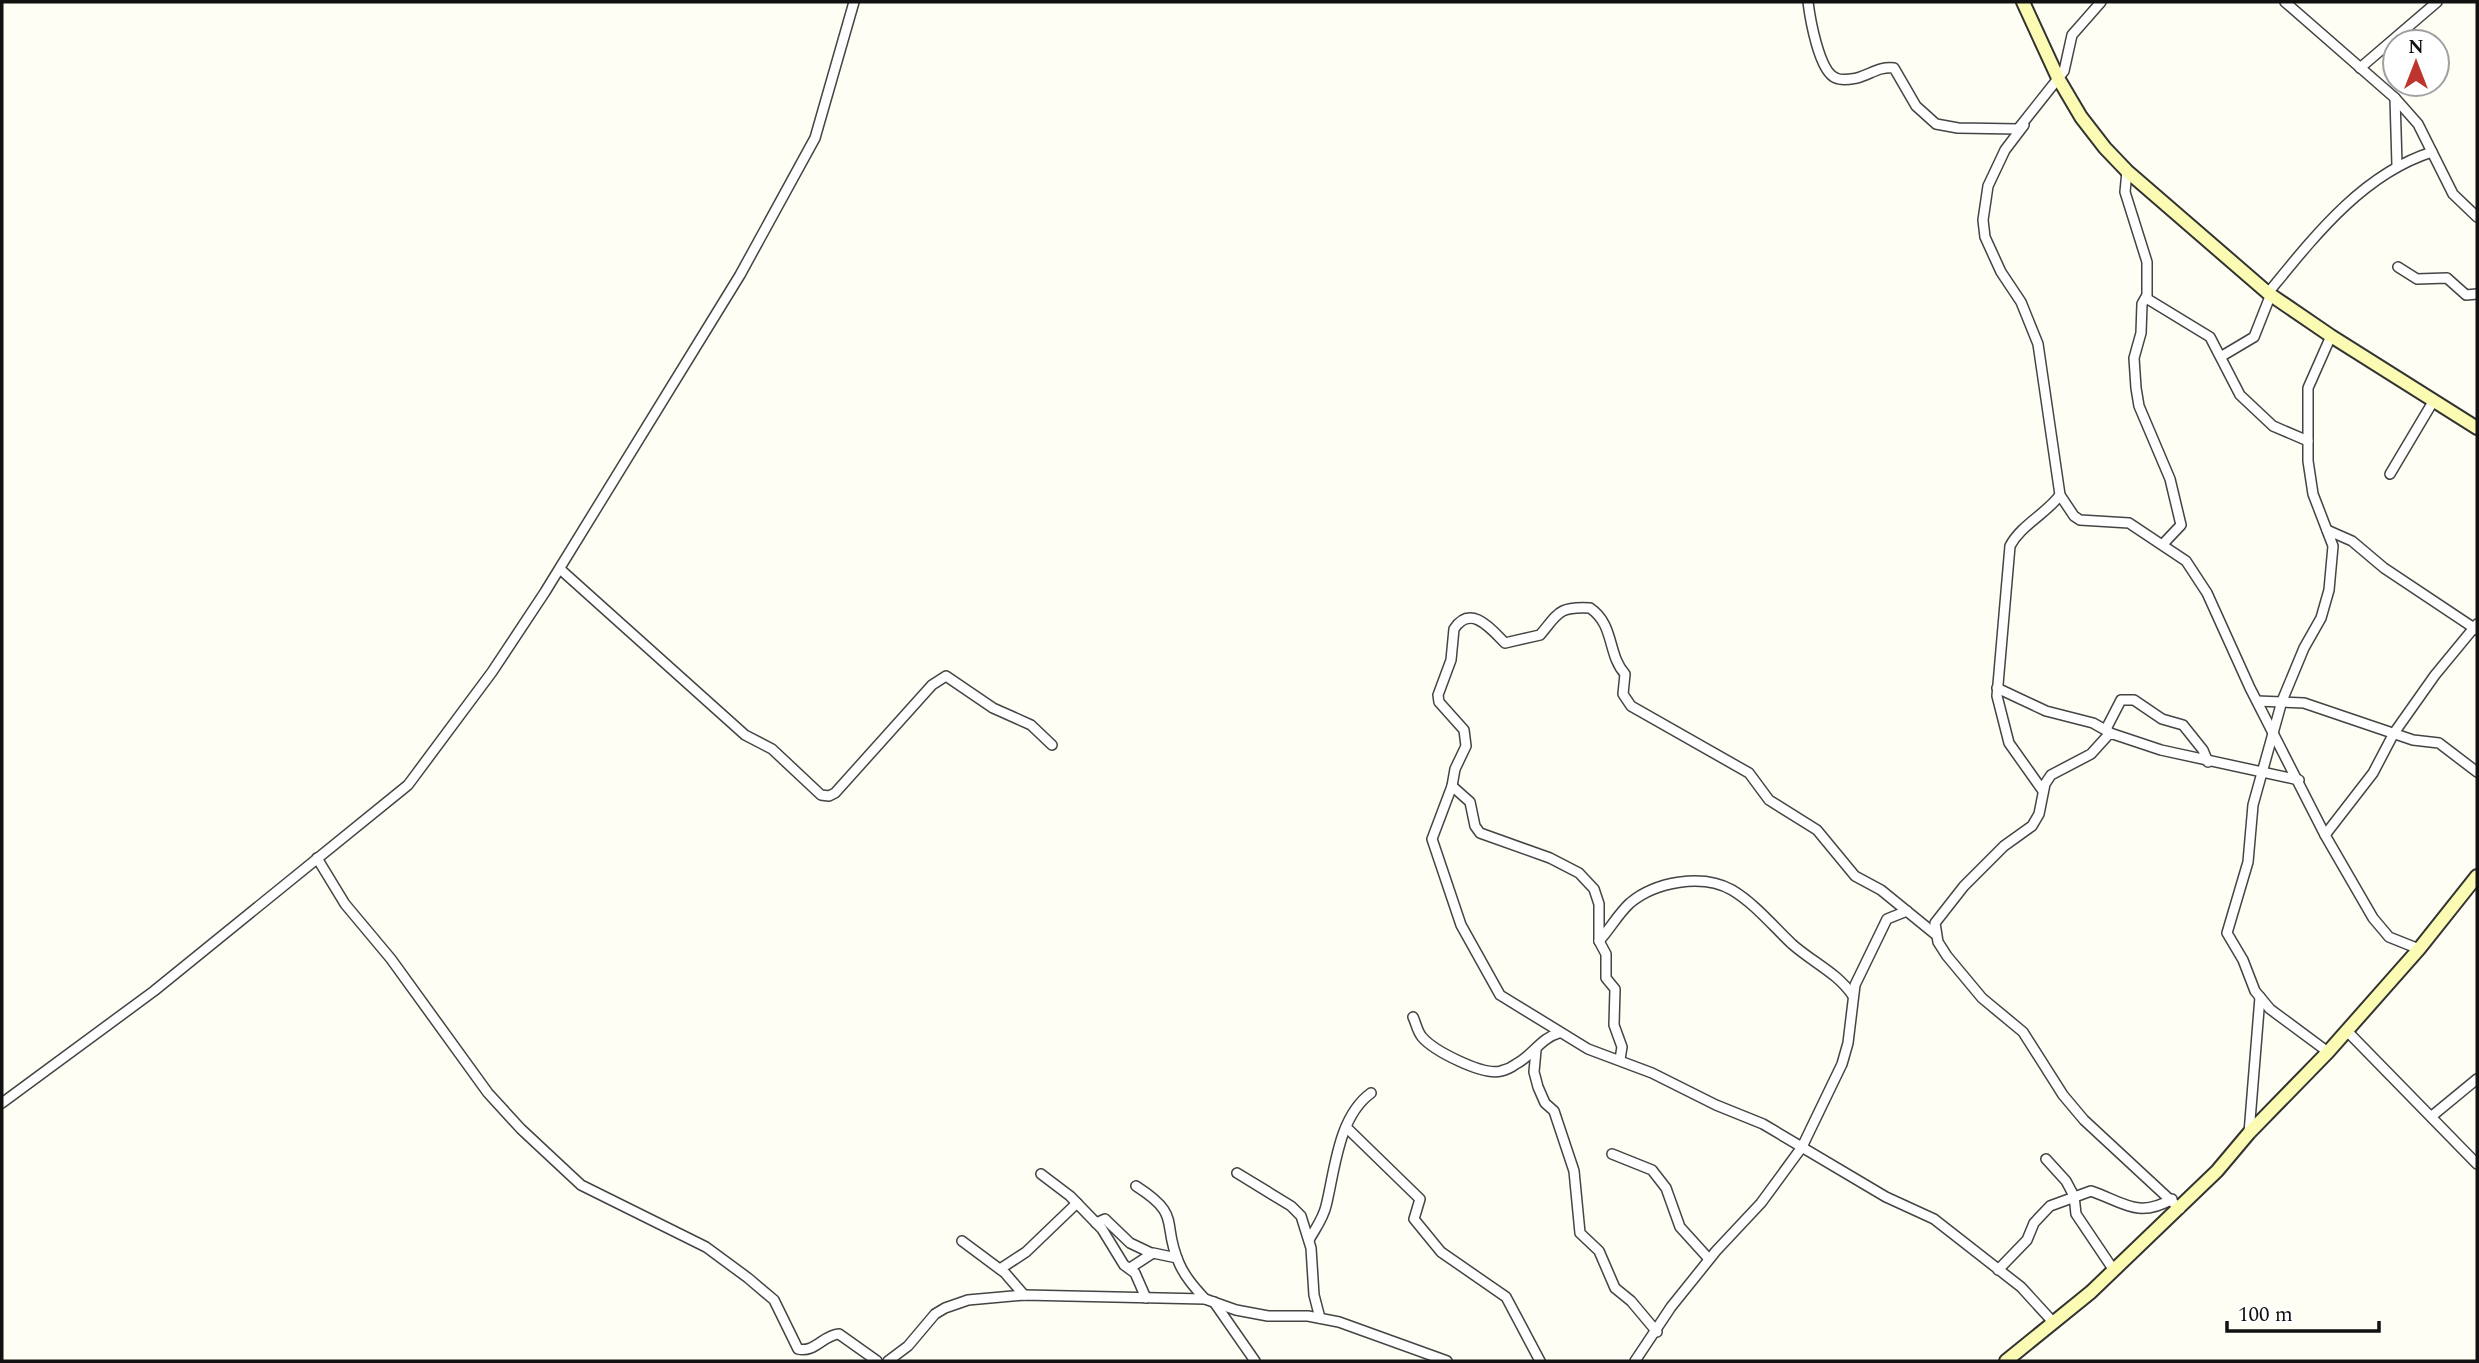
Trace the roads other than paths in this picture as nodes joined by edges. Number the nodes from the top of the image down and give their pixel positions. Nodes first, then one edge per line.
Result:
1 (854, 2) edge
2 (1808, 2) edge
3 (2023, 2) edge
4 (2101, 2) edge
5 (2285, 2) edge
6 (2437, 2) edge
7 (2360, 68) junction
8 (2058, 78) junction
9 (2381, 86) edge
10 (2395, 98) joint
11 (2024, 125) junction
12 (2432, 152) junction
13 (2397, 165) junction
14 (2127, 171) junction
15 (2477, 217) edge
16 (2398, 267) dead end
17 (2269, 293) junction
18 (2477, 294) edge
19 (2146, 298) junction
20 (2331, 336) junction
21 (2222, 356) junction
22 (2434, 400) junction
23 (2477, 428) edge
24 (2308, 441) junction
25 (2390, 474) dead end
26 (2060, 495) junction
27 (2328, 530) junction
28 (2163, 544) junction
29 (560, 569) junction
30 (2476, 628) edge
31 (1997, 688) junction
32 (2257, 701) junction
33 (2282, 701) junction
34 (2108, 731) junction
35 (2394, 733) junction
36 (2274, 734) junction
37 (1052, 745) dead end
38 (2208, 762) junction
39 (2262, 772) junction
40 (2477, 772) edge
41 (2299, 780) junction
42 (1452, 786) junction
43 (2043, 791) junction
44 (2325, 835) junction
45 (317, 858) junction
46 (2477, 876) edge
47 (1908, 911) junction
48 (1935, 934) junction
49 (1599, 941) junction
50 (2419, 949) junction
51 (1853, 996) junction
52 (2260, 997) junction
53 (1413, 1017) dead end
54 (2346, 1031) junction
55 (1559, 1033) junction
56 (1536, 1050) junction
57 (2328, 1052) junction
58 (1620, 1059) junction
59 (2477, 1079) edge
60 (1371, 1093) dead end
61 (2, 1103) edge
62 (2432, 1116) junction
63 (1346, 1127) junction
64 (2249, 1133) junction
65 (1802, 1147) junction
66 (1612, 1154) dead end
67 (2046, 1159) dead end
68 (2477, 1164) edge
69 (1237, 1173) dead end
70 (1041, 1174) dead end
71 (1136, 1186) dead end
72 (2074, 1196) junction
73 (1077, 1203) junction
74 (2176, 1204) junction
75 (1096, 1223) junction
76 (1309, 1240) junction
77 (962, 1241) dead end
78 (1151, 1253) junction
79 (1177, 1258) junction
80 (1709, 1259) junction
81 (1130, 1268) junction
82 (1000, 1269) junction
83 (2113, 1269) junction
84 (1998, 1270) junction
85 (1024, 1295) junction
86 (1146, 1298) junction
87 (1209, 1300) junction
88 (1320, 1318) junction
89 (2053, 1322) junction
90 (1657, 1332) junction
91 (877, 1361) edge
92 (888, 1361) edge
93 (1255, 1361) edge
94 (1447, 1361) edge
95 (1540, 1361) edge
96 (1635, 1361) edge
97 (2006, 1361) edge

1 - 29 street
2 - 11 street
3 - 8 street
4 - 8 street
5 - 7 street
6 - 7 street
7 - 9 street
8 - 11 street
8 - 14 street
10 - 12 street
10 - 13 street
11 - 26 street
12 - 13 street
12 - 15 street
13 - 17 street
14 - 17 street
14 - 19 street
16 - 18 street
17 - 20 street
17 - 21 street
19 - 21 street
19 - 28 street
20 - 22 street
20 - 24 street
21 - 24 street
22 - 23 street
22 - 25 street
24 - 27 street
26 - 28 street
26 - 31 street
27 - 30 street
27 - 33 street
28 - 32 street
29 - 37 street
29 - 45 street
30 - 35 street
31 - 34 street
31 - 43 street
32 - 33 street
32 - 36 street
33 - 35 street
33 - 36 street
34 - 38 street
34 - 38 street
34 - 43 street
35 - 40 street
35 - 44 street
36 - 39 street
36 - 41 street
38 - 39 street
39 - 41 street
39 - 52 street
41 - 44 street
42 - 47 street
42 - 49 street
42 - 55 street
43 - 48 street
44 - 50 street
45 - 61 street
45 - 91 street
46 - 50 street
47 - 48 street
47 - 51 street
48 - 74 street
49 - 51 street
49 - 58 street
50 - 54 street
51 - 65 street
52 - 57 street
52 - 64 street
53 - 56 street
54 - 57 street
54 - 62 street
55 - 56 street
55 - 58 street
56 - 90 street
57 - 64 street
58 - 65 street
59 - 62 street
60 - 63 street
62 - 68 street
63 - 76 street
63 - 95 street
64 - 74 street
65 - 80 street
65 - 84 street
66 - 80 street
67 - 72 street
69 - 76 street
70 - 73 street
71 - 79 street
72 - 74 street
72 - 83 street
72 - 84 street
73 - 75 street
73 - 82 street
74 - 83 street
75 - 78 street
75 - 81 street
76 - 88 street
77 - 82 street
78 - 79 street
78 - 81 street
79 - 87 street
80 - 90 street
81 - 86 street
82 - 85 street
83 - 89 street
84 - 89 street
85 - 86 street
85 - 92 street
86 - 87 street
87 - 88 street
87 - 93 street
88 - 94 street
89 - 97 street
90 - 96 street

